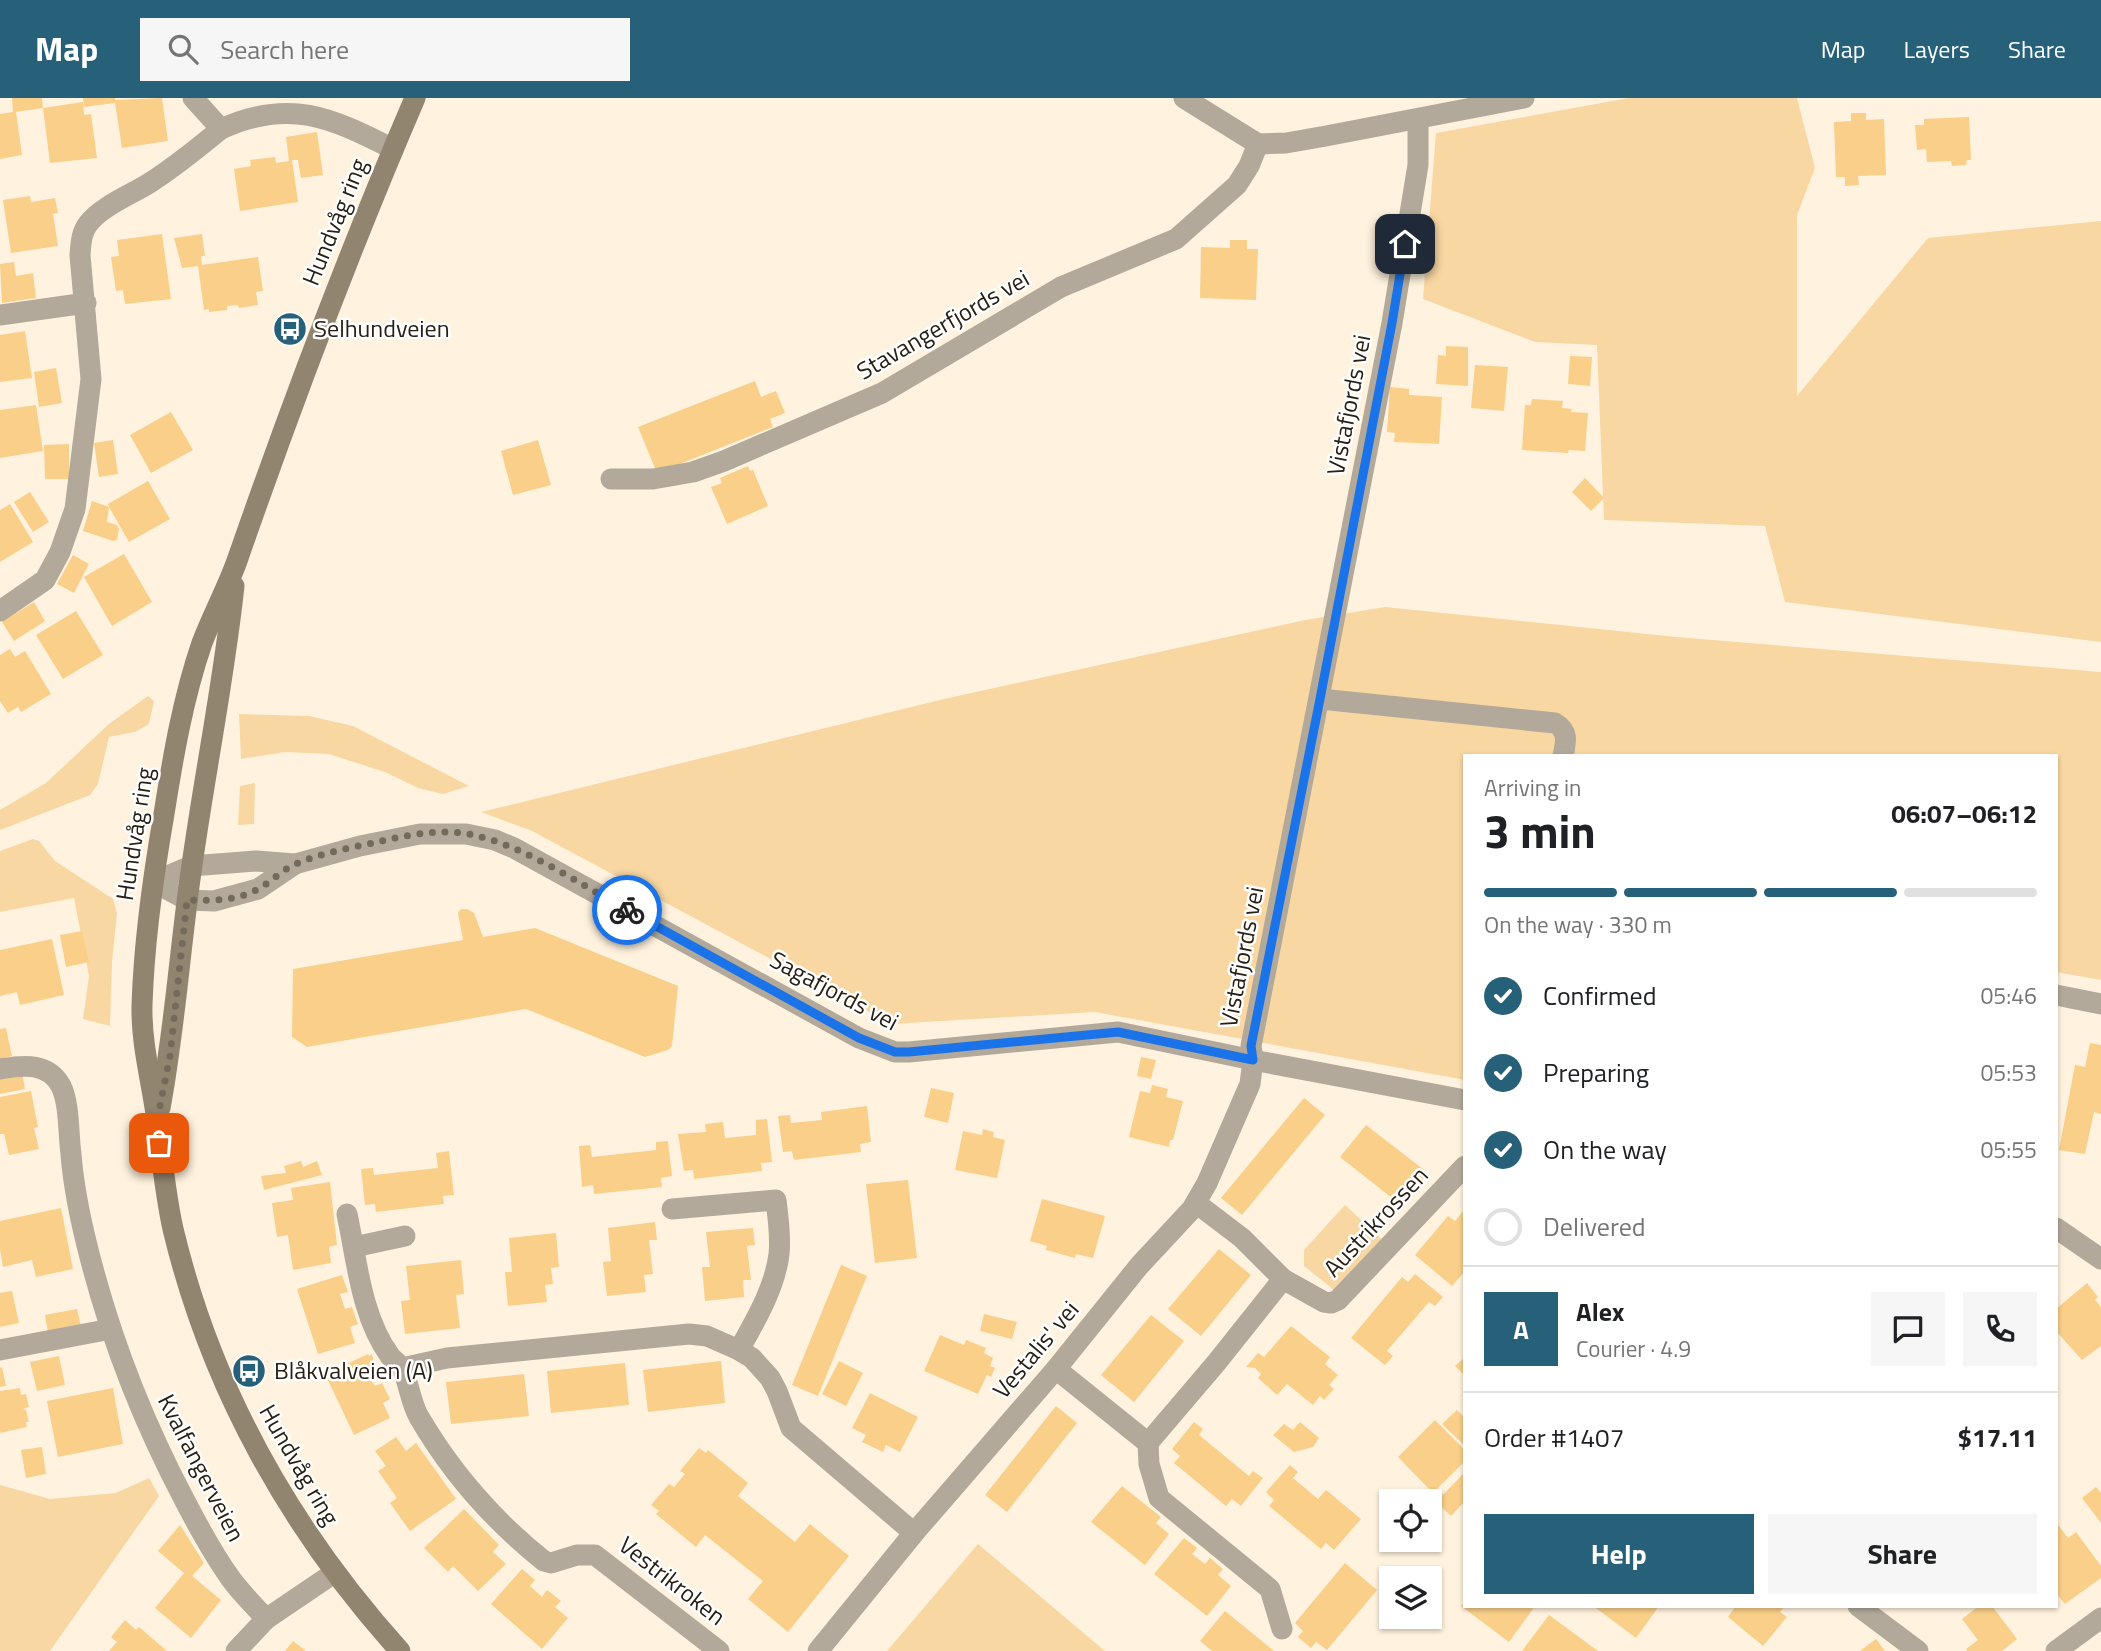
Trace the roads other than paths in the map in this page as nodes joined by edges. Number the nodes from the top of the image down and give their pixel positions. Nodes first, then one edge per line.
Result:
1 (192, 98) edge
2 (415, 98) edge
3 (1184, 98) edge
4 (1524, 98) edge
5 (1418, 120) junction
6 (220, 129) junction
7 (1258, 144) junction
8 (393, 149) junction
9 (86, 303) junction
10 (0, 315) edge
11 (611, 479) dead end
12 (236, 564) junction
13 (0, 611) edge
14 (1320, 699) junction
15 (1563, 754) edge
16 (295, 864) junction
17 (191, 866) junction
18 (154, 882) junction
19 (187, 900) junction
20 (2058, 995) edge
21 (2101, 1004) edge
22 (1253, 1060) junction
23 (0, 1069) edge
24 (1463, 1100) edge
25 (157, 1121) junction
26 (1463, 1168) edge
27 (1196, 1203) junction
28 (671, 1209) dead end
29 (347, 1214) dead end
30 (2058, 1229) edge
31 (405, 1236) dead end
32 (354, 1247) junction
33 (2101, 1259) edge
34 (1283, 1279) junction
35 (111, 1329) junction
36 (0, 1350) edge
37 (739, 1350) junction
38 (402, 1368) junction
39 (1056, 1370) junction
40 (1148, 1443) junction
41 (914, 1533) junction
42 (334, 1573) junction
43 (1861, 1608) edge
44 (2101, 1618) edge
45 (266, 1619) junction
46 (1282, 1629) dead end
47 (236, 1651) edge
48 (400, 1651) edge
49 (719, 1651) edge
50 (818, 1651) edge
51 (1919, 1651) edge
52 (2056, 1651) edge

1 - 6 street
2 - 8 main road, Hundvåg ring
3 - 7 street
4 - 5 street
5 - 7 street
5 - 14 street, Vistafjords vei
6 - 8 street
6 - 9 street
7 - 11 street, Stavangerfjords vei
8 - 12 main road, Hundvåg ring
9 - 10 street
9 - 13 street
12 - 17 main road, Hundvåg ring
12 - 18 main road, Hundvåg ring
14 - 15 street
14 - 22 street, Vistafjords vei
16 - 17 street, Sagafjords vei
16 - 19 street, Sagafjords vei
16 - 22 street, Sagafjords vei
17 - 18 street, Sagafjords vei
17 - 19 main road, Hundvåg ring
18 - 19 street, Sagafjords vei
18 - 25 main road, Hundvåg ring
19 - 25 main road, Hundvåg ring
20 - 21 street
22 - 24 street, Sagafjords vei
22 - 27 street, Vestalis' vei
23 - 35 street, Kvalfangerveien
25 - 42 main road, Hundvåg ring
26 - 34 street, Austrikrossen
27 - 34 street, Austrikrossen
27 - 39 street, Vestalis' vei
28 - 37 street
29 - 32 street, Vestrikroken
30 - 33 street
31 - 32 street
32 - 38 street, Vestrikroken
34 - 40 street
35 - 36 street
35 - 45 street, Kvalfangerveien
37 - 38 street
37 - 41 street
38 - 49 street, Vestrikroken
39 - 40 street
39 - 41 street, Vestalis' vei
40 - 46 street
41 - 50 street, Vestalis' vei
42 - 45 street
42 - 48 main road, Hundvåg ring
43 - 51 street
44 - 52 street
45 - 47 street

